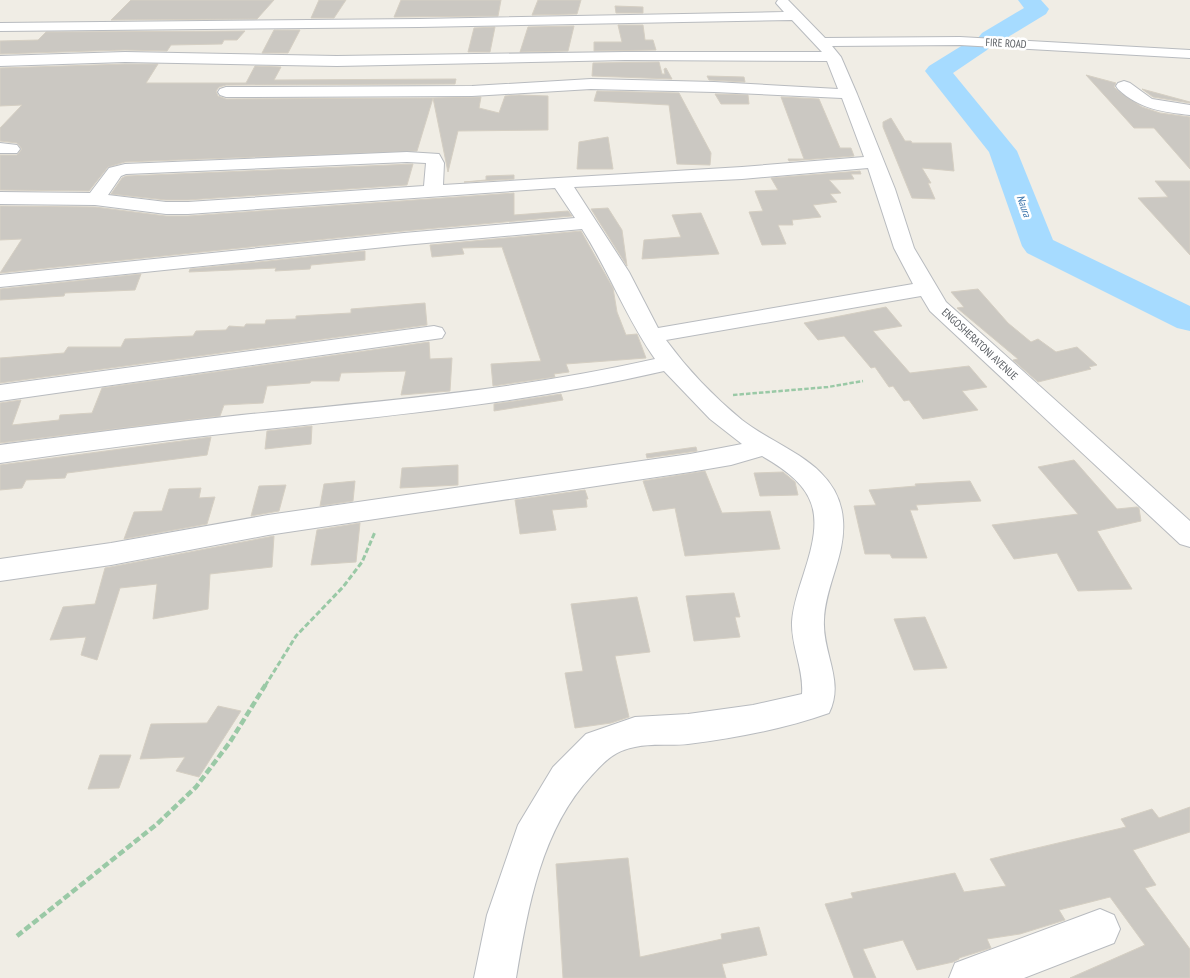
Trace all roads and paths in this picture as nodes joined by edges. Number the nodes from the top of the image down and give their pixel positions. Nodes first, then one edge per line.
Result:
1 (780, 0) edge
2 (796, 16) junction
3 (0, 27) edge
4 (827, 49) junction
5 (1190, 54) edge
6 (0, 61) edge
7 (1124, 86) dead end
8 (226, 92) dead end
9 (849, 94) junction
10 (1190, 110) edge
11 (875, 162) junction
12 (561, 182) junction
13 (433, 191) junction
14 (0, 198) edge
15 (95, 199) junction
16 (587, 223) junction
17 (0, 281) edge
18 (927, 288) junction
19 (434, 333) dead end
20 (652, 336) junction
21 (671, 362) junction
22 (863, 380) dead end
23 (0, 393) edge
24 (702, 398) junction
25 (765, 446) junction
26 (0, 454) edge
27 (388, 507) junction
28 (1190, 537) edge
29 (0, 570) edge
30 (1100, 929) dead end
31 (17, 936) dead end
32 (495, 978) edge
33 (970, 978) edge

1 - 2 street, ENGOSHERATONI AVENUE
2 - 3 street
2 - 4 street, ENGOSHERATONI AVENUE
4 - 5 street, FIRE ROAD
4 - 6 street, FIRE ROAD
4 - 9 street, ENGOSHERATONI AVENUE
7 - 10 street
8 - 9 street
9 - 11 street, ENGOSHERATONI AVENUE
11 - 12 street
11 - 18 street, ENGOSHERATONI AVENUE
12 - 13 street
12 - 16 street
13 - 15 street
13 - 15 street
14 - 15 street
16 - 17 street
16 - 20 street
18 - 20 street
18 - 28 street, ENGOSHERATONI AVENUE
19 - 23 street
20 - 21 street
21 - 24 street
21 - 26 street
22 - 24 path
24 - 25 street
25 - 27 street
25 - 32 street
27 - 29 street
27 - 31 path
30 - 33 street

